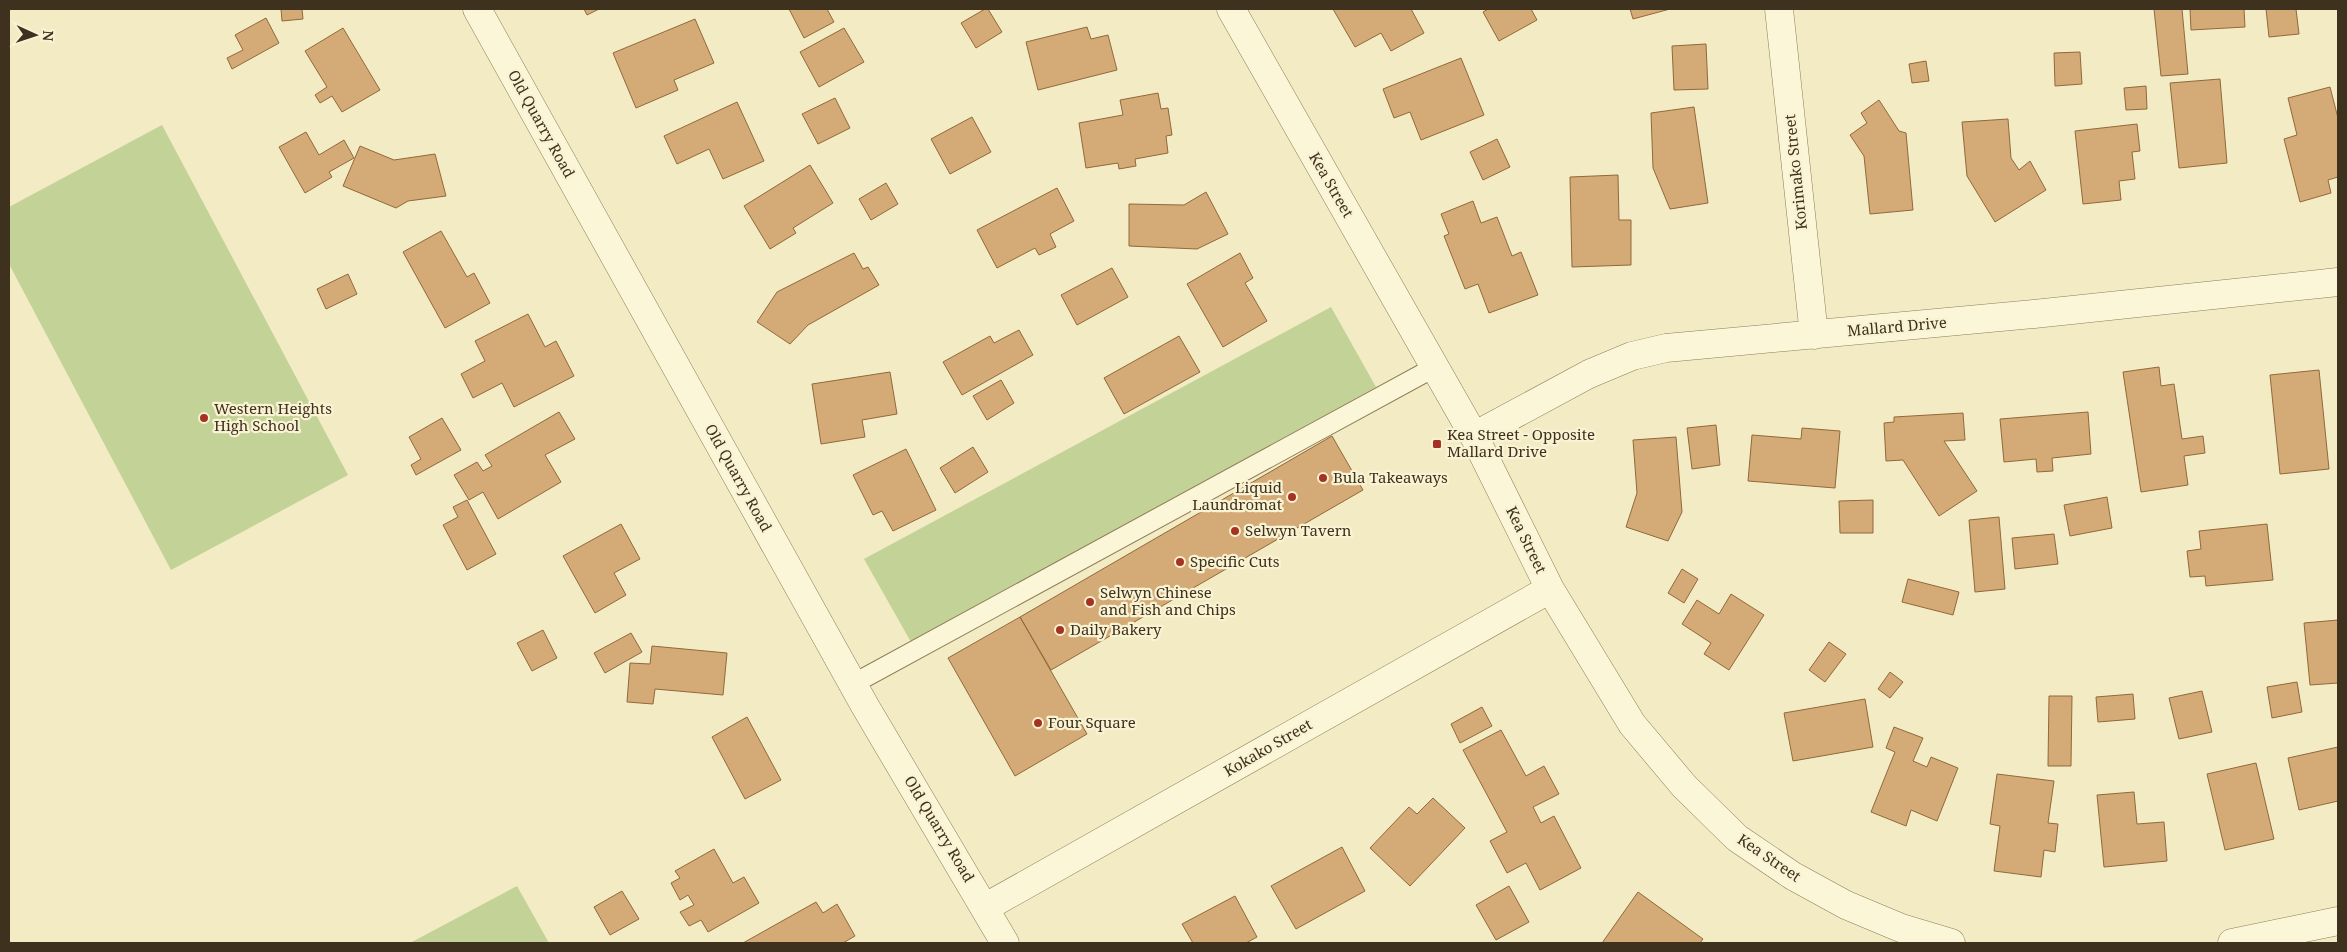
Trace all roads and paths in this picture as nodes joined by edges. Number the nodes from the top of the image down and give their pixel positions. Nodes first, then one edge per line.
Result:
1 (476, 9) edge
2 (1231, 9) edge
3 (1779, 9) edge
4 (2338, 282) edge
5 (1814, 335) junction
6 (1435, 367) junction
7 (1474, 436) junction
8 (1550, 589) junction
9 (853, 684) junction
10 (986, 907) junction
11 (2338, 921) edge
12 (1005, 943) edge
13 (1952, 943) edge
14 (2232, 943) edge

1 - 9 street, Old Quarry Road
2 - 6 street, Kea Street
3 - 5 street, Korimako Street
4 - 5 street, Mallard Drive
5 - 7 street, Mallard Drive
6 - 7 street, Kea Street
6 - 9 lane
7 - 8 street, Kea Street
8 - 10 street, Kokako Street
8 - 13 street, Kea Street
9 - 10 street, Old Quarry Road
10 - 12 street, Old Quarry Road
11 - 14 street

